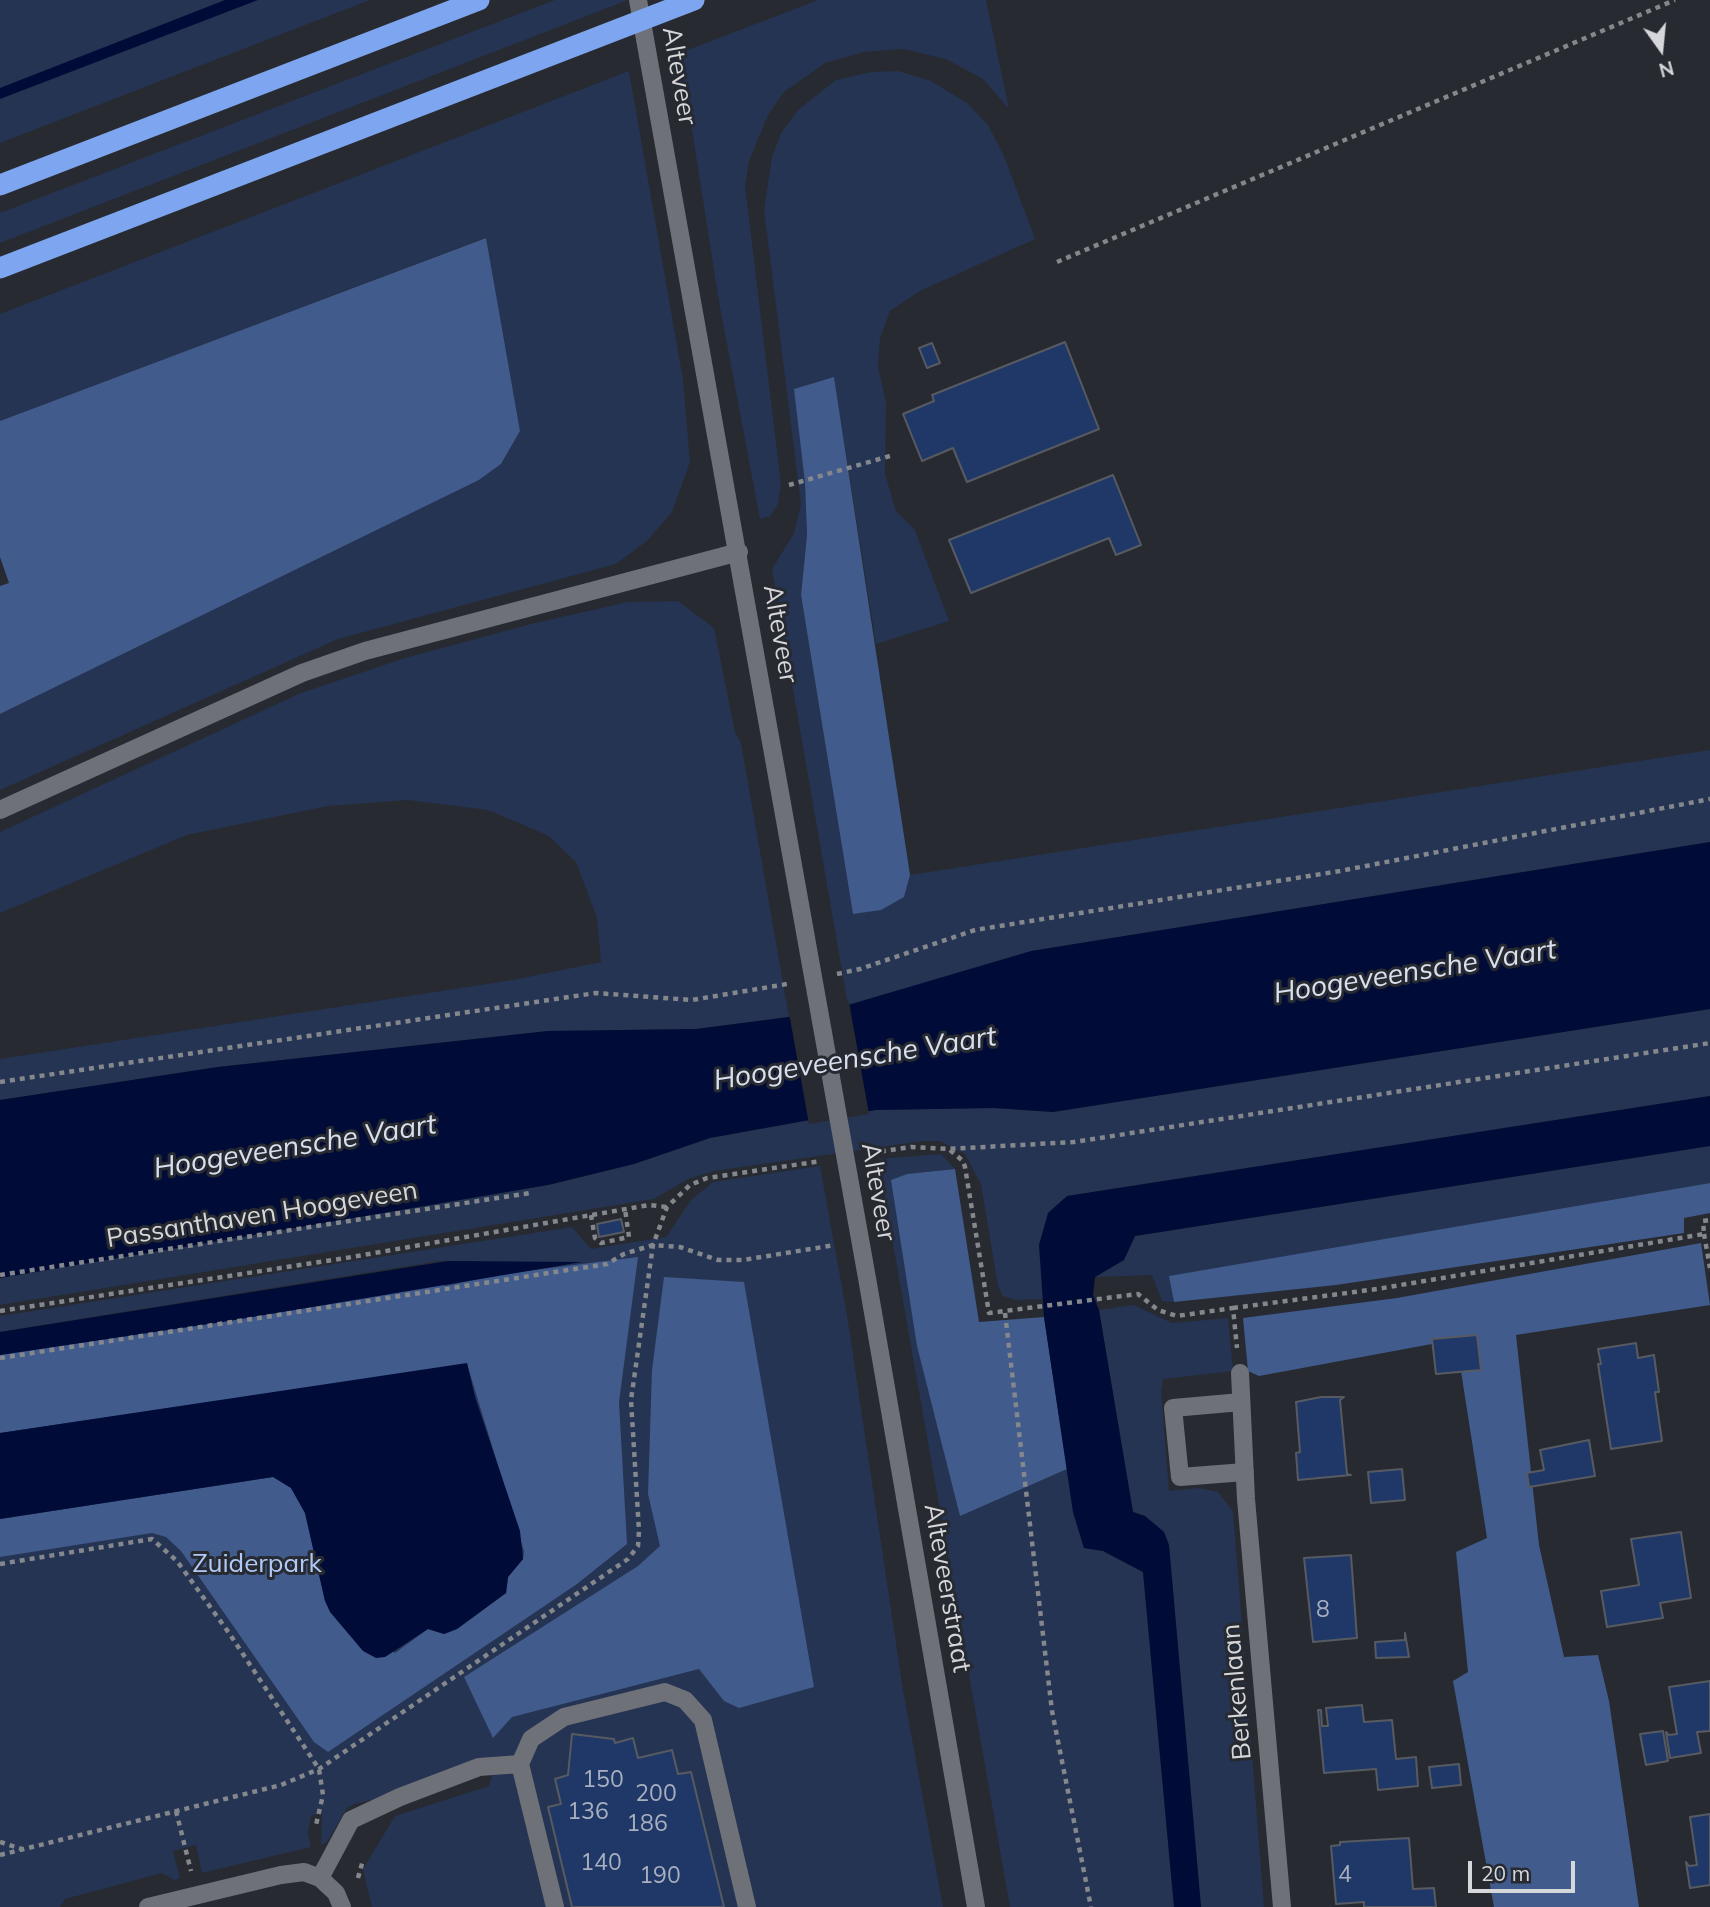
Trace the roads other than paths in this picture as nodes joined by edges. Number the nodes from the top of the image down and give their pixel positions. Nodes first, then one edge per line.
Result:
1 (479, 0) edge
2 (638, 0) edge
3 (695, 0) edge
4 (0, 185) edge
5 (0, 268) edge
6 (738, 552) junction
7 (0, 810) edge
8 (867, 1278) joint
9 (1240, 1373) road end
10 (1241, 1402) junction
11 (1245, 1472) junction
12 (520, 1764) junction
13 (320, 1878) junction
14 (148, 1907) edge
15 (342, 1907) edge
16 (555, 1907) edge
17 (747, 1907) edge
18 (976, 1907) edge
19 (1282, 1907) edge

1 - 4 highway
2 - 6 street, Alteveer
3 - 5 highway
6 - 7 street
6 - 8 street, Alteveer
8 - 18 street, Alteveerstraat
9 - 10 street, Berkenlaan
10 - 11 street, Berkenlaan
10 - 11 street
11 - 19 street, Berkenlaan
12 - 13 street
12 - 16 street
12 - 17 street
13 - 14 street
13 - 15 street

